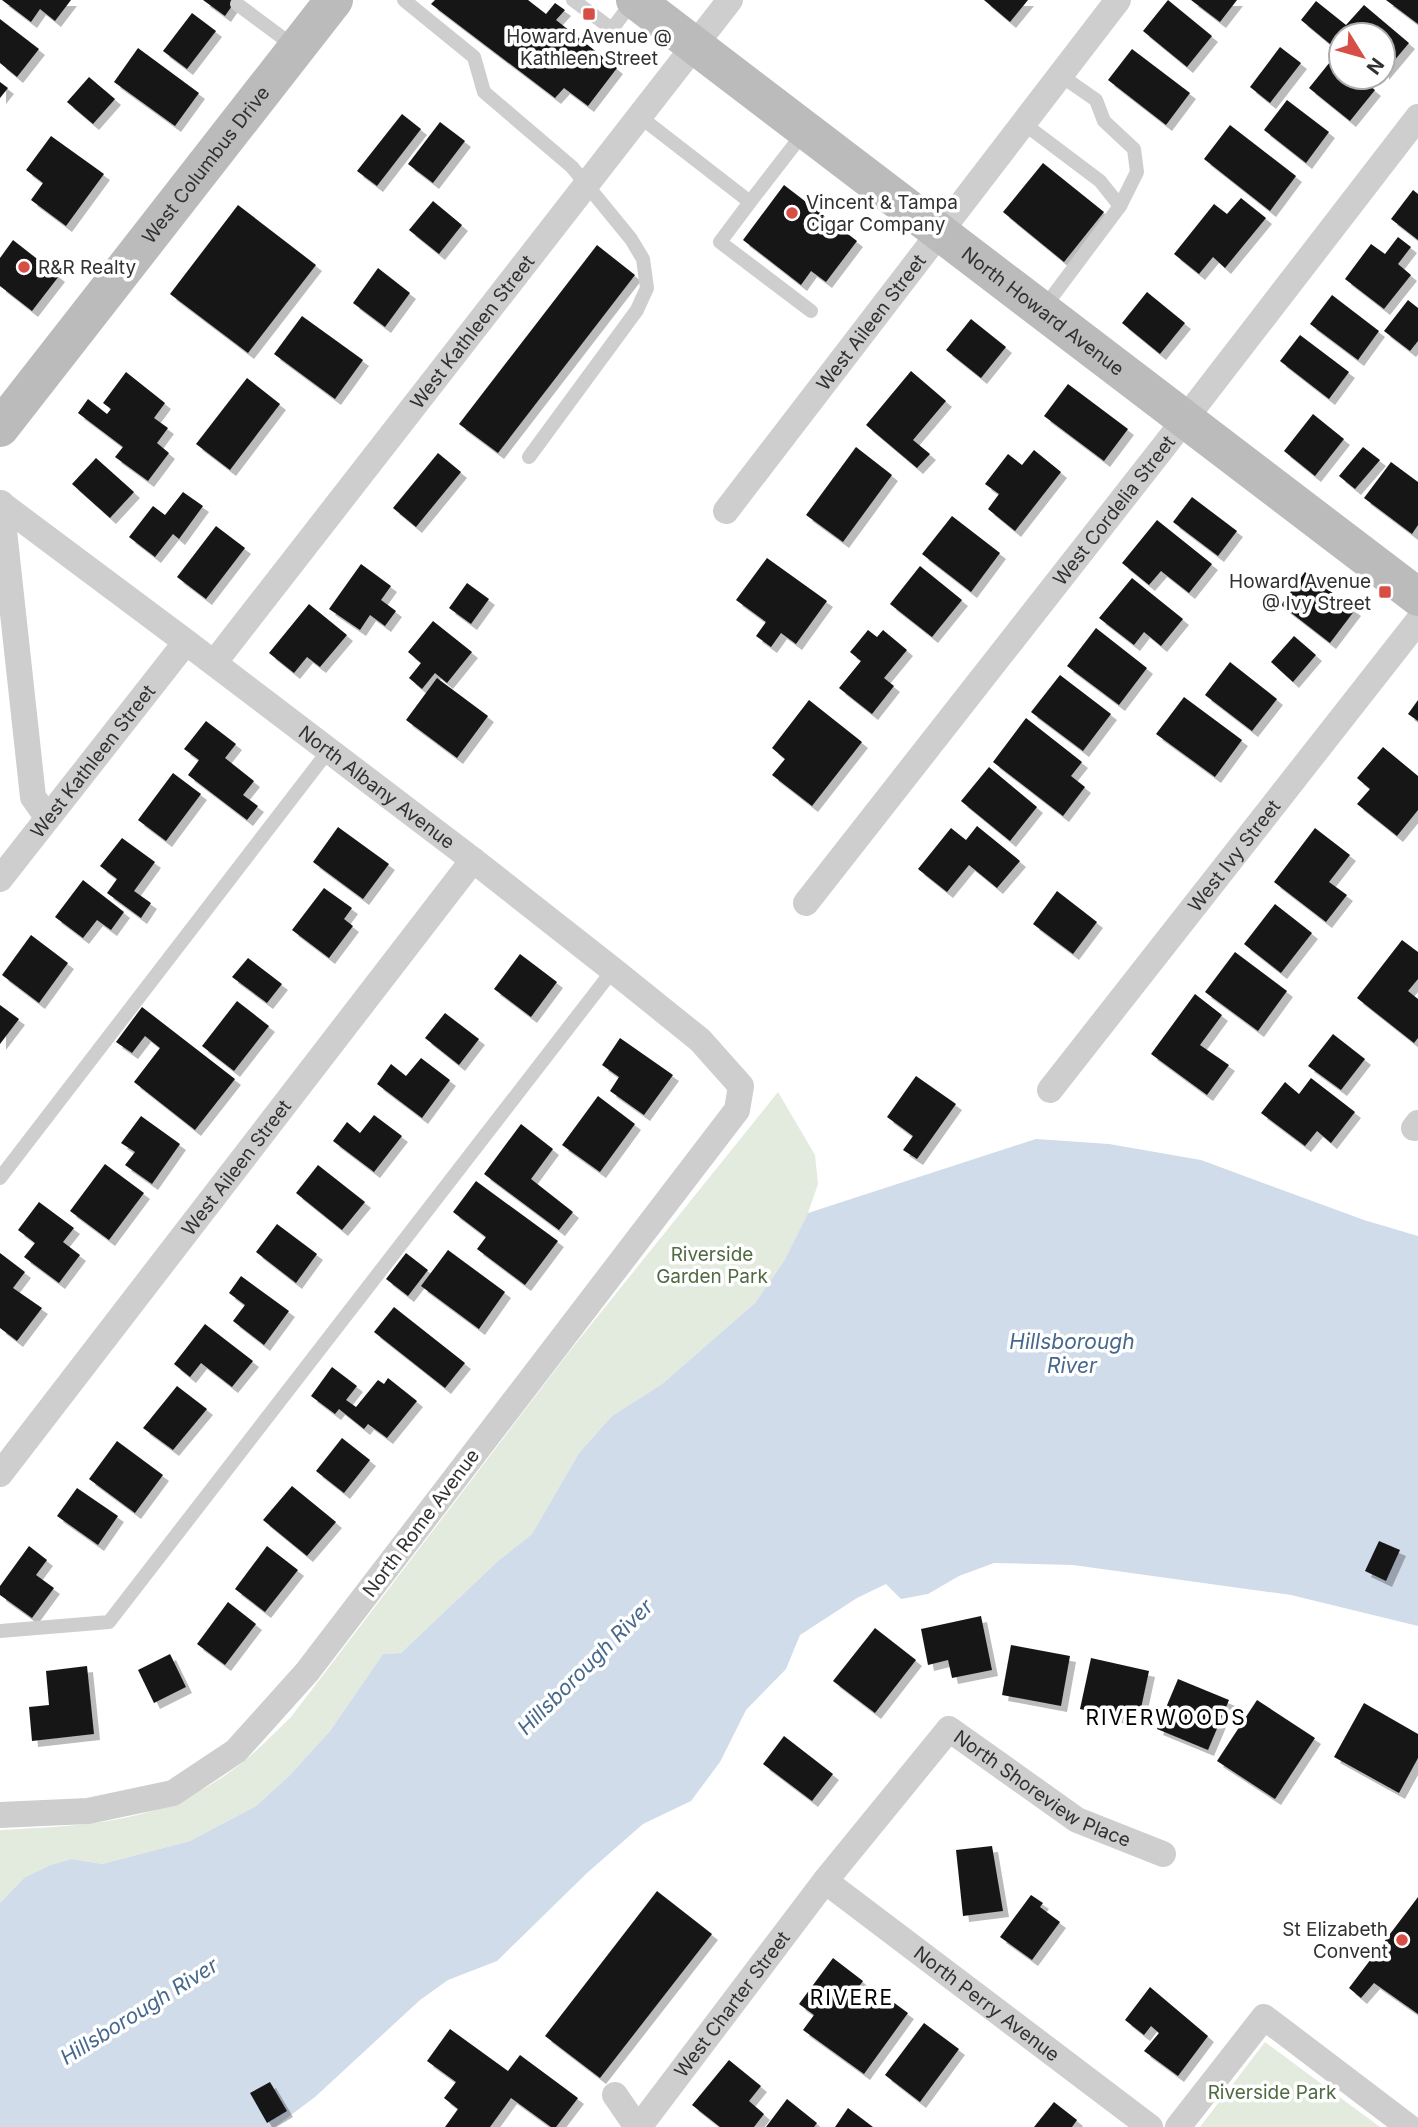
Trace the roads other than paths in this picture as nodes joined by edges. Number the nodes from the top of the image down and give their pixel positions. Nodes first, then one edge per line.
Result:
1 (334, 0) edge
2 (404, 0) edge
3 (573, 0) edge
4 (634, 0) edge
5 (730, 0) edge
6 (1118, 0) edge
7 (237, 4) dead end
8 (695, 45) junction
9 (296, 47) junction
10 (1060, 75) junction
11 (639, 116) junction
12 (1418, 117) edge
13 (1023, 123) junction
14 (806, 130) junction
15 (586, 185) junction
16 (750, 202) junction
17 (1120, 206) junction
18 (940, 232) junction
19 (1042, 310) junction
20 (811, 312) dead end
21 (1185, 419) junction
22 (0, 428) edge
23 (529, 457) dead end
24 (0, 503) edge
25 (726, 511) dead end
26 (1418, 597) edge
27 (1418, 621) edge
28 (187, 642) junction
29 (214, 663) junction
30 (329, 750) junction
31 (47, 817) junction
32 (473, 860) junction
33 (0, 879) edge
34 (806, 903) dead end
35 (613, 970) junction
36 (741, 1086) joint
37 (1050, 1090) dead end
38 (0, 1178) edge
39 (0, 1474) edge
40 (0, 1631) edge
41 (0, 1815) edge
42 (1163, 1854) dead end
43 (825, 1881) junction
44 (615, 2095) dead end
45 (638, 2127) edge
46 (1150, 2127) edge
47 (1178, 2127) edge
48 (1409, 2127) edge

1 - 9 main road, West Columbus Drive
2 - 15 lane
3 - 4 lane
4 - 8 main road, North Howard Avenue
5 - 8 street, West Kathleen Street
6 - 10 street, West Aileen Street
7 - 9 lane
8 - 11 street, West Kathleen Street
8 - 14 main road, North Howard Avenue
9 - 22 main road, West Columbus Drive
10 - 13 street, West Aileen Street
10 - 17 lane
11 - 15 street, West Kathleen Street
11 - 16 lane
12 - 21 street, West Cordelia Street
13 - 17 lane
13 - 18 street, West Aileen Street
14 - 16 lane
14 - 18 main road, North Howard Avenue
15 - 23 lane
15 - 29 street, West Kathleen Street
16 - 20 lane
17 - 19 lane
18 - 19 main road, North Howard Avenue
18 - 25 street, West Aileen Street
19 - 21 main road, North Howard Avenue
21 - 26 main road, North Howard Avenue
21 - 34 street, West Cordelia Street
24 - 28 street, North Albany Avenue
24 - 31 street, North Albany Avenue
27 - 37 street, West Ivy Street
28 - 29 street, North Albany Avenue
28 - 31 street, West Kathleen Street
29 - 30 street, North Albany Avenue
30 - 32 street, North Albany Avenue
30 - 38 lane
31 - 33 street, West Kathleen Street
32 - 35 street, North Albany Avenue
32 - 39 street, West Aileen Street
35 - 36 street, North Albany Avenue
35 - 40 lane
36 - 41 street, North Rome Avenue
42 - 43 street, North Shoreview Place
43 - 45 street, West Charter Street
43 - 46 street, North Perry Avenue
44 - 45 street
47 - 48 street

